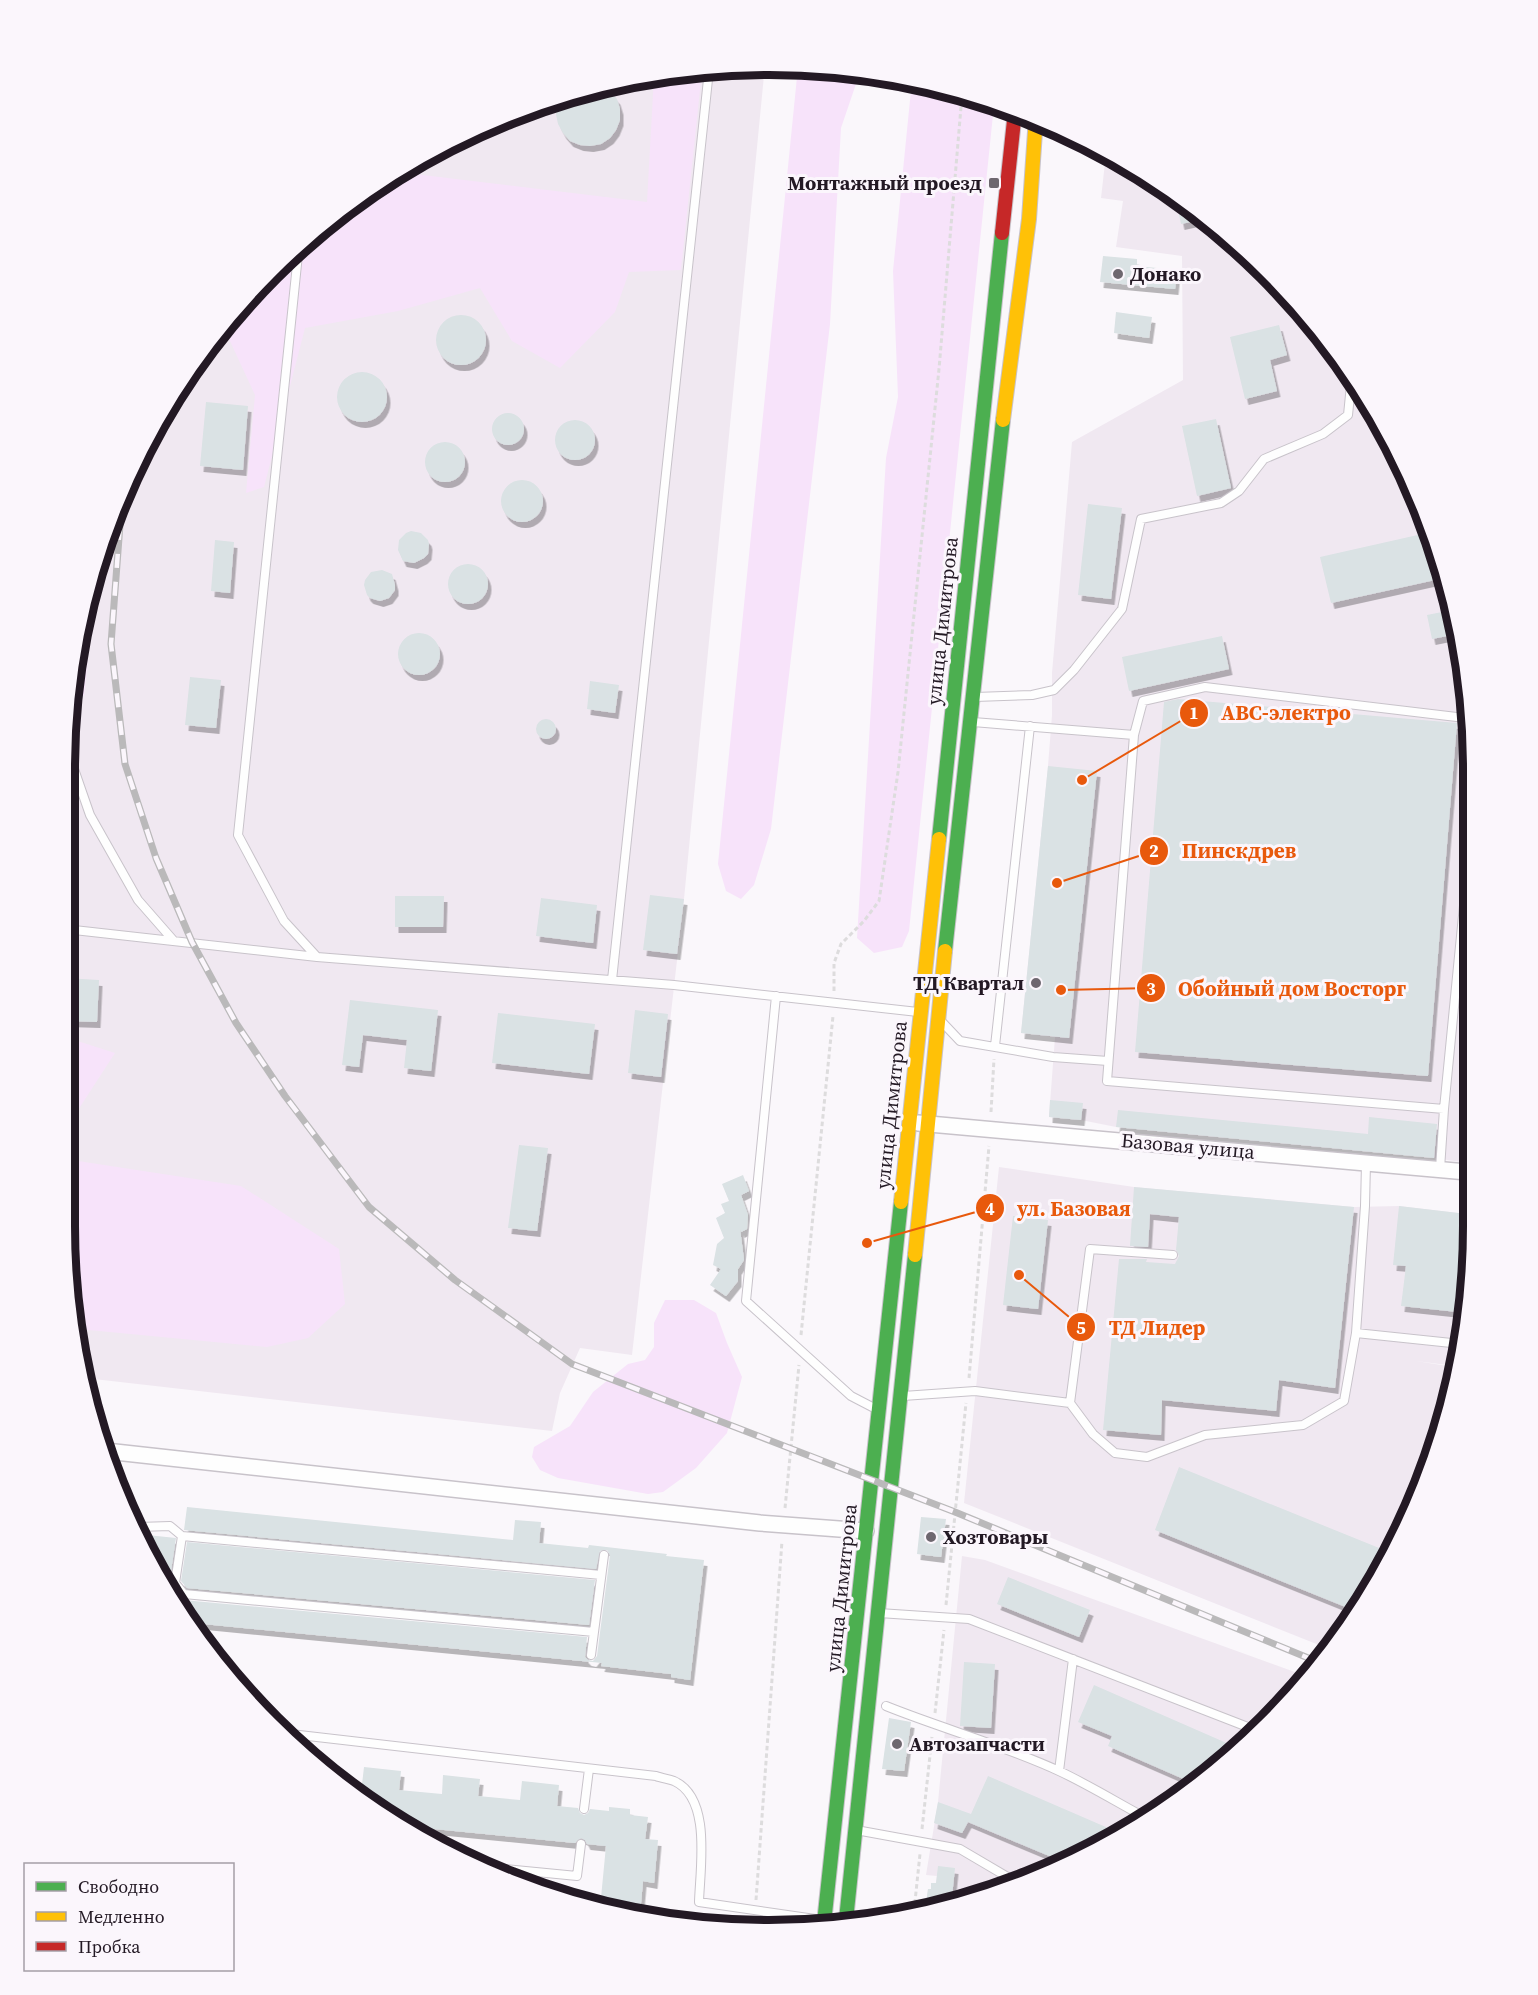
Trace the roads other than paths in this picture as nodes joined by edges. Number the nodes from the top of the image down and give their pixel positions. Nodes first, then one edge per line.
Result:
1 (708, 78) edge
2 (1014, 120) edge
3 (1035, 128) edge
4 (297, 260) edge
5 (1350, 390) edge
6 (974, 697) junction
7 (1461, 718) edge
8 (971, 722) junction
9 (1030, 726) junction
10 (1134, 735) junction
11 (75, 772) edge
12 (1463, 916) edge
13 (75, 930) edge
14 (174, 940) junction
15 (317, 957) junction
16 (612, 980) junction
17 (776, 996) junction
18 (920, 1012) junction
19 (938, 1017) junction
20 (995, 1046) junction
21 (1108, 1061) junction
22 (1444, 1109) junction
23 (909, 1122) junction
24 (928, 1123) junction
25 (1366, 1162) junction
26 (1440, 1169) junction
27 (1463, 1172) edge
28 (1173, 1255) dead end
29 (1356, 1333) junction
30 (1453, 1343) edge
31 (902, 1396) junction
32 (1070, 1403) junction
33 (880, 1411) junction
34 (113, 1452) edge
35 (144, 1527) edge
36 (866, 1531) junction
37 (182, 1536) junction
38 (604, 1556) dead end
39 (601, 1575) junction
40 (879, 1613) junction
41 (594, 1632) junction
42 (591, 1655) dead end
43 (1073, 1659) junction
44 (886, 1706) dead end
45 (1249, 1727) edge
46 (297, 1735) edge
47 (589, 1769) junction
48 (1059, 1772) junction
49 (584, 1809) dead end
50 (1138, 1814) edge
51 (855, 1830) junction
52 (581, 1844) dead end
53 (518, 1873) edge
54 (1008, 1877) edge
55 (846, 1915) edge
56 (824, 1918) edge
57 (806, 1919) edge

1 - 16 lane
2 - 18 main road, улица Димитрова
3 - 6 main road, улица Димитрова
4 - 15 lane
5 - 6 lane
6 - 8 main road, улица Димитрова
7 - 10 lane
8 - 9 lane
8 - 19 main road, улица Димитрова
9 - 10 lane
9 - 20 lane
10 - 21 lane
11 - 14 lane
12 - 22 lane
13 - 14 lane
14 - 15 lane
15 - 16 lane
16 - 17 lane
17 - 18 lane
17 - 33 lane
18 - 19 lane
18 - 23 main road, улица Димитрова
19 - 20 lane
19 - 24 main road, улица Димитрова
20 - 21 lane
21 - 22 lane
22 - 26 lane
23 - 24 street, Базовая улица
23 - 33 main road, улица Димитрова
24 - 25 street, Базовая улица
24 - 31 main road, улица Димитрова
25 - 26 street, Базовая улица
25 - 29 lane
26 - 27 street, Базовая улица
28 - 32 lane
29 - 30 lane
29 - 32 lane
31 - 32 lane
31 - 40 main road, улица Димитрова
33 - 36 main road, улица Димитрова
34 - 36 street
35 - 37 lane
36 - 56 main road, улица Димитрова
37 - 39 lane
37 - 41 lane
38 - 39 lane
39 - 41 lane
40 - 43 lane
40 - 51 main road, улица Димитрова
41 - 42 lane
43 - 45 lane
43 - 48 lane
44 - 48 lane
46 - 47 lane
47 - 49 lane
47 - 57 lane
48 - 50 lane
51 - 54 lane
51 - 55 main road, улица Димитрова
52 - 53 lane

